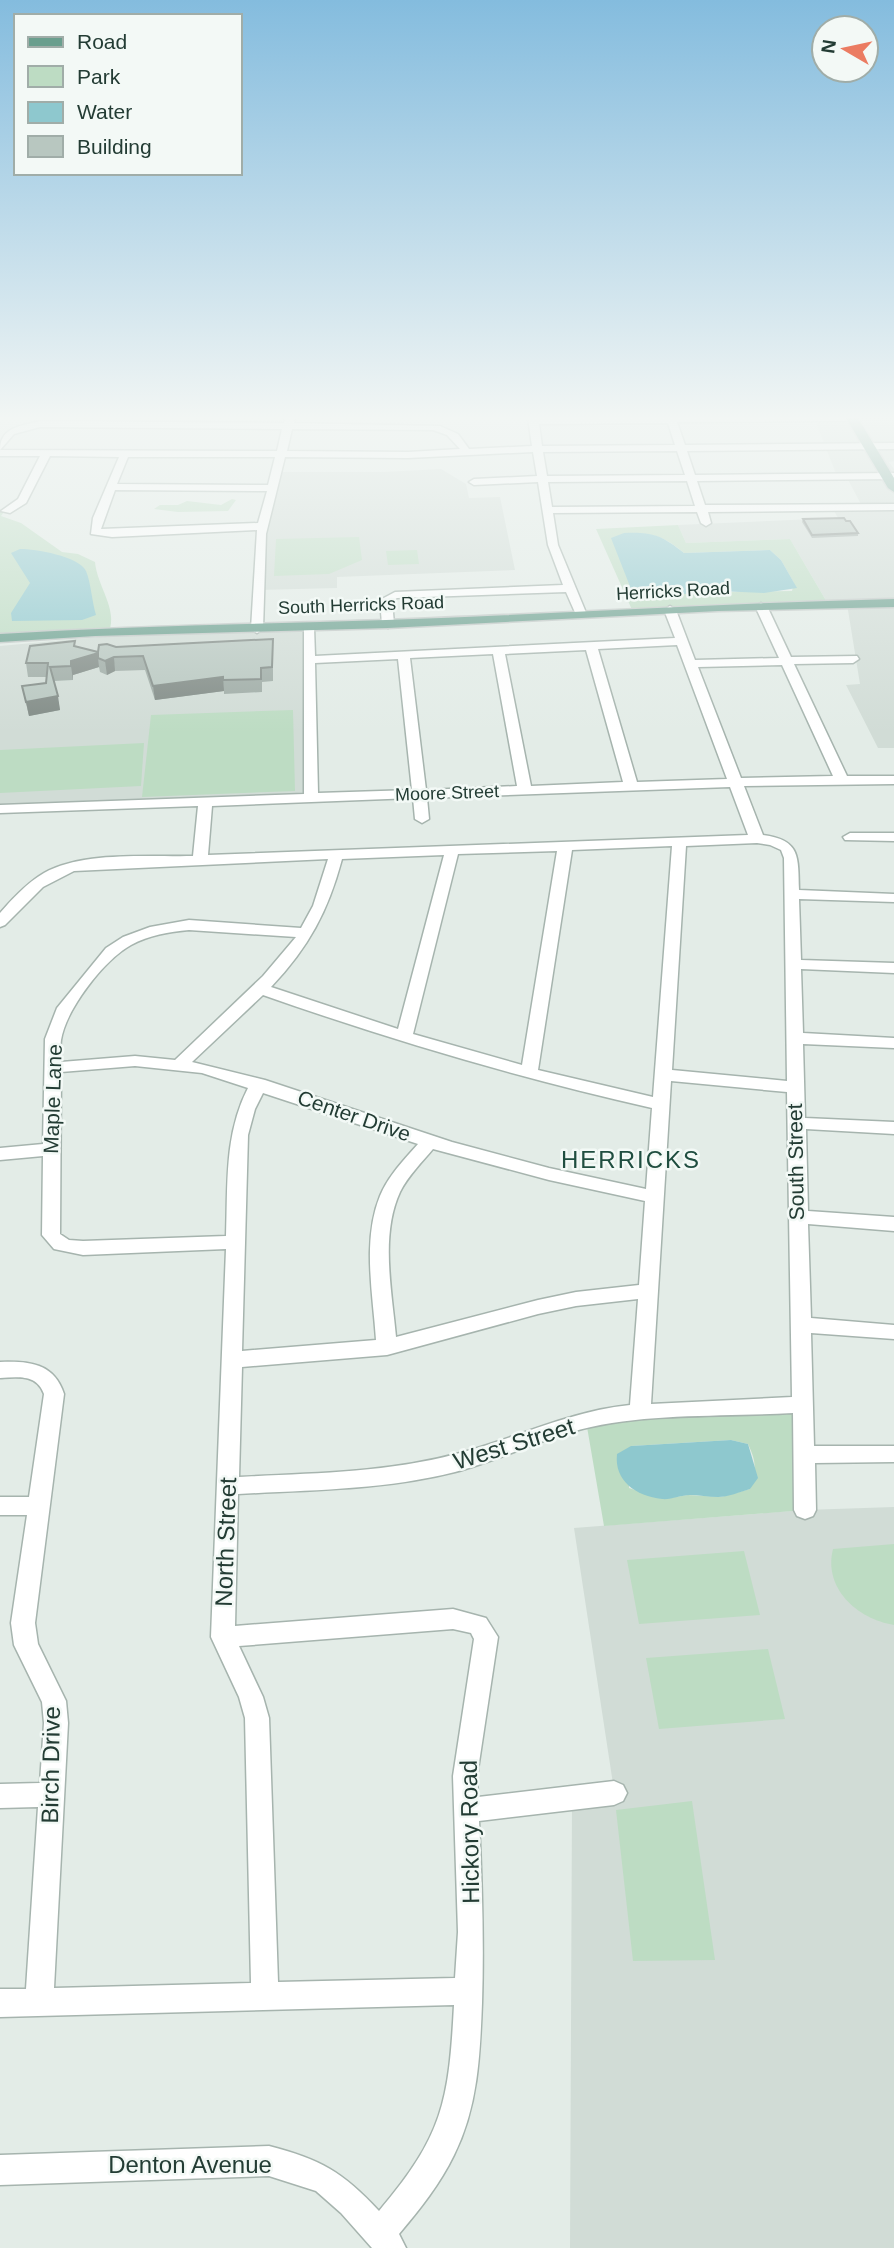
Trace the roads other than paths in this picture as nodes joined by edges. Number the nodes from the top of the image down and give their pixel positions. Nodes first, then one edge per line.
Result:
1 (98, 523) edge
2 (264, 523) edge
3 (550, 523) edge
4 (263, 526) junction
5 (570, 588) junction
6 (894, 603) edge
7 (761, 606) junction
8 (670, 610) junction
9 (581, 615) junction
10 (388, 624) junction
11 (308, 627) junction
12 (257, 629) junction
13 (143, 633) junction
14 (0, 637) edge
15 (682, 641) junction
16 (591, 645) junction
17 (0, 646) edge
18 (498, 650) junction
19 (404, 655) junction
20 (853, 659) dead end
21 (309, 660) junction
22 (786, 661) junction
23 (691, 664) junction
24 (842, 780) junction
25 (894, 780) edge
26 (736, 783) junction
27 (631, 786) junction
28 (525, 790) junction
29 (420, 794) junction
30 (311, 798) junction
31 (205, 802) junction
32 (0, 809) edge
33 (422, 819) dead end
34 (850, 837) dead end
35 (894, 837) edge
36 (757, 839) junction
37 (679, 843) junction
38 (565, 847) junction
39 (452, 851) junction
40 (336, 856) junction
41 (200, 860) junction
42 (792, 894) junction
43 (894, 898) edge
44 (0, 922) edge
45 (305, 933) junction
46 (793, 964) junction
47 (894, 968) edge
48 (259, 988) junction
49 (404, 1038) junction
50 (795, 1038) junction
51 (894, 1043) edge
52 (180, 1064) junction
53 (51, 1068) junction
54 (529, 1074) junction
55 (663, 1075) junction
56 (259, 1084) junction
57 (795, 1087) junction
58 (661, 1104) junction
59 (796, 1123) junction
60 (894, 1128) edge
61 (430, 1142) junction
62 (51, 1149) junction
63 (0, 1154) edge
64 (654, 1196) junction
65 (797, 1217) junction
66 (894, 1224) edge
67 (235, 1242) junction
68 (649, 1291) junction
69 (801, 1325) junction
70 (894, 1332) edge
71 (387, 1347) junction
72 (231, 1360) junction
73 (0, 1370) edge
74 (801, 1405) junction
75 (640, 1414) junction
76 (894, 1454) edge
77 (803, 1455) junction
78 (228, 1486) junction
79 (0, 1506) edge
80 (38, 1506) junction
81 (805, 1510) dead end
82 (223, 1637) junction
83 (614, 1793) dead end
84 (52, 1795) junction
85 (0, 1796) edge
86 (465, 1811) junction
87 (469, 1991) junction
88 (265, 1997) junction
89 (39, 2002) junction
90 (0, 2003) edge
91 (0, 2170) edge
92 (386, 2241) edge

1 - 4 street
2 - 4 street
3 - 5 street
4 - 12 street
5 - 9 street
5 - 10 street
6 - 7 main road, Herricks Road
7 - 8 main road, Herricks Road
7 - 22 street
8 - 9 main road, Herricks Road
8 - 15 street
9 - 10 main road, South Herricks Road
10 - 11 main road, South Herricks Road
11 - 12 main road, South Herricks Road
11 - 21 street
12 - 13 main road, South Herricks Road
13 - 14 main road, South Herricks Road
13 - 17 main road, South Herricks Road
15 - 16 street
15 - 23 street
16 - 18 street
16 - 27 street
18 - 19 street
18 - 28 street
19 - 21 street
19 - 29 street
20 - 22 street
21 - 30 street
22 - 23 street
22 - 24 street
23 - 26 street
24 - 25 street, Moore Street
24 - 26 street, Moore Street
26 - 27 street, Moore Street
26 - 36 street
27 - 28 street, Moore Street
28 - 29 street, Moore Street
29 - 30 street, Moore Street
29 - 33 street
30 - 31 street, Moore Street
31 - 32 street, Moore Street
31 - 41 street
34 - 35 street
36 - 37 street
36 - 42 street, South Street
37 - 38 street
37 - 55 street
38 - 39 street
38 - 54 street
39 - 40 street
39 - 49 street
40 - 41 street
40 - 45 street
41 - 44 street
42 - 43 street
42 - 46 street, South Street
45 - 48 street
45 - 53 street, Maple Lane
46 - 47 street
46 - 50 street, South Street
48 - 49 street
48 - 52 street
49 - 54 street
50 - 51 street
50 - 57 street, South Street
52 - 53 street, Center Drive
52 - 56 street, Center Drive
53 - 62 street, Maple Lane
54 - 58 street
55 - 57 street
55 - 58 street
56 - 61 street, Center Drive
56 - 67 street, North Street
57 - 59 street, South Street
58 - 64 street
59 - 60 street
59 - 65 street, South Street
61 - 64 street, Center Drive
61 - 71 street
62 - 63 street
62 - 67 street, Maple Lane
64 - 68 street
65 - 66 street
65 - 69 street, South Street
67 - 72 street, North Street
68 - 71 street
68 - 75 street
69 - 70 street
69 - 74 street, South Street
71 - 72 street
72 - 78 street, North Street
73 - 80 street, Birch Drive
74 - 75 street, West Street
74 - 77 street, South Street
75 - 78 street, West Street
76 - 77 street
77 - 81 street, South Street
78 - 82 street, North Street
79 - 80 street
80 - 84 street, Birch Drive
82 - 86 street, Hickory Road
82 - 88 street, North Street
83 - 86 street
84 - 85 street
84 - 89 street, Birch Drive
86 - 87 street, Hickory Road
87 - 88 street
87 - 92 street, Hickory Road
88 - 89 street
89 - 90 street
91 - 92 street, Denton Avenue

